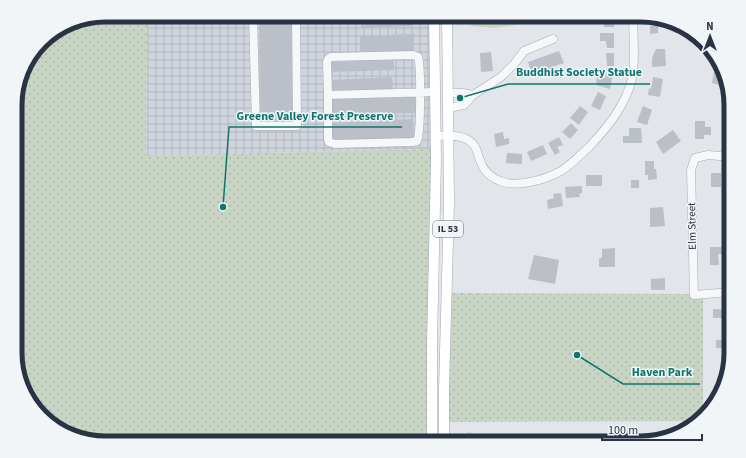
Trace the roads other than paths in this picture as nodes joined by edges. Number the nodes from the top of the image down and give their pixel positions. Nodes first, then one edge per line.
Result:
1 (253, 22) edge
2 (296, 22) edge
3 (434, 22) edge
4 (446, 22) edge
5 (632, 22) edge
6 (553, 39) dead end
7 (419, 92) junction
8 (434, 92) junction
9 (448, 93) junction
10 (328, 95) junction
11 (473, 95) junction
12 (448, 108) junction
13 (436, 136) junction
14 (448, 136) junction
15 (724, 156) edge
16 (724, 293) edge
17 (432, 436) edge
18 (444, 436) edge

1 - 2 street
3 - 8 main road, IL 53
4 - 9 main road, IL 53
5 - 14 street
6 - 11 street
7 - 8 street
7 - 10 street
7 - 10 street
7 - 10 street
8 - 13 main road, IL 53
9 - 11 street
9 - 12 main road, IL 53
11 - 12 street
12 - 14 main road, IL 53
13 - 14 street
13 - 17 main road, IL 53
14 - 18 main road, IL 53
15 - 16 street, Elm Street

